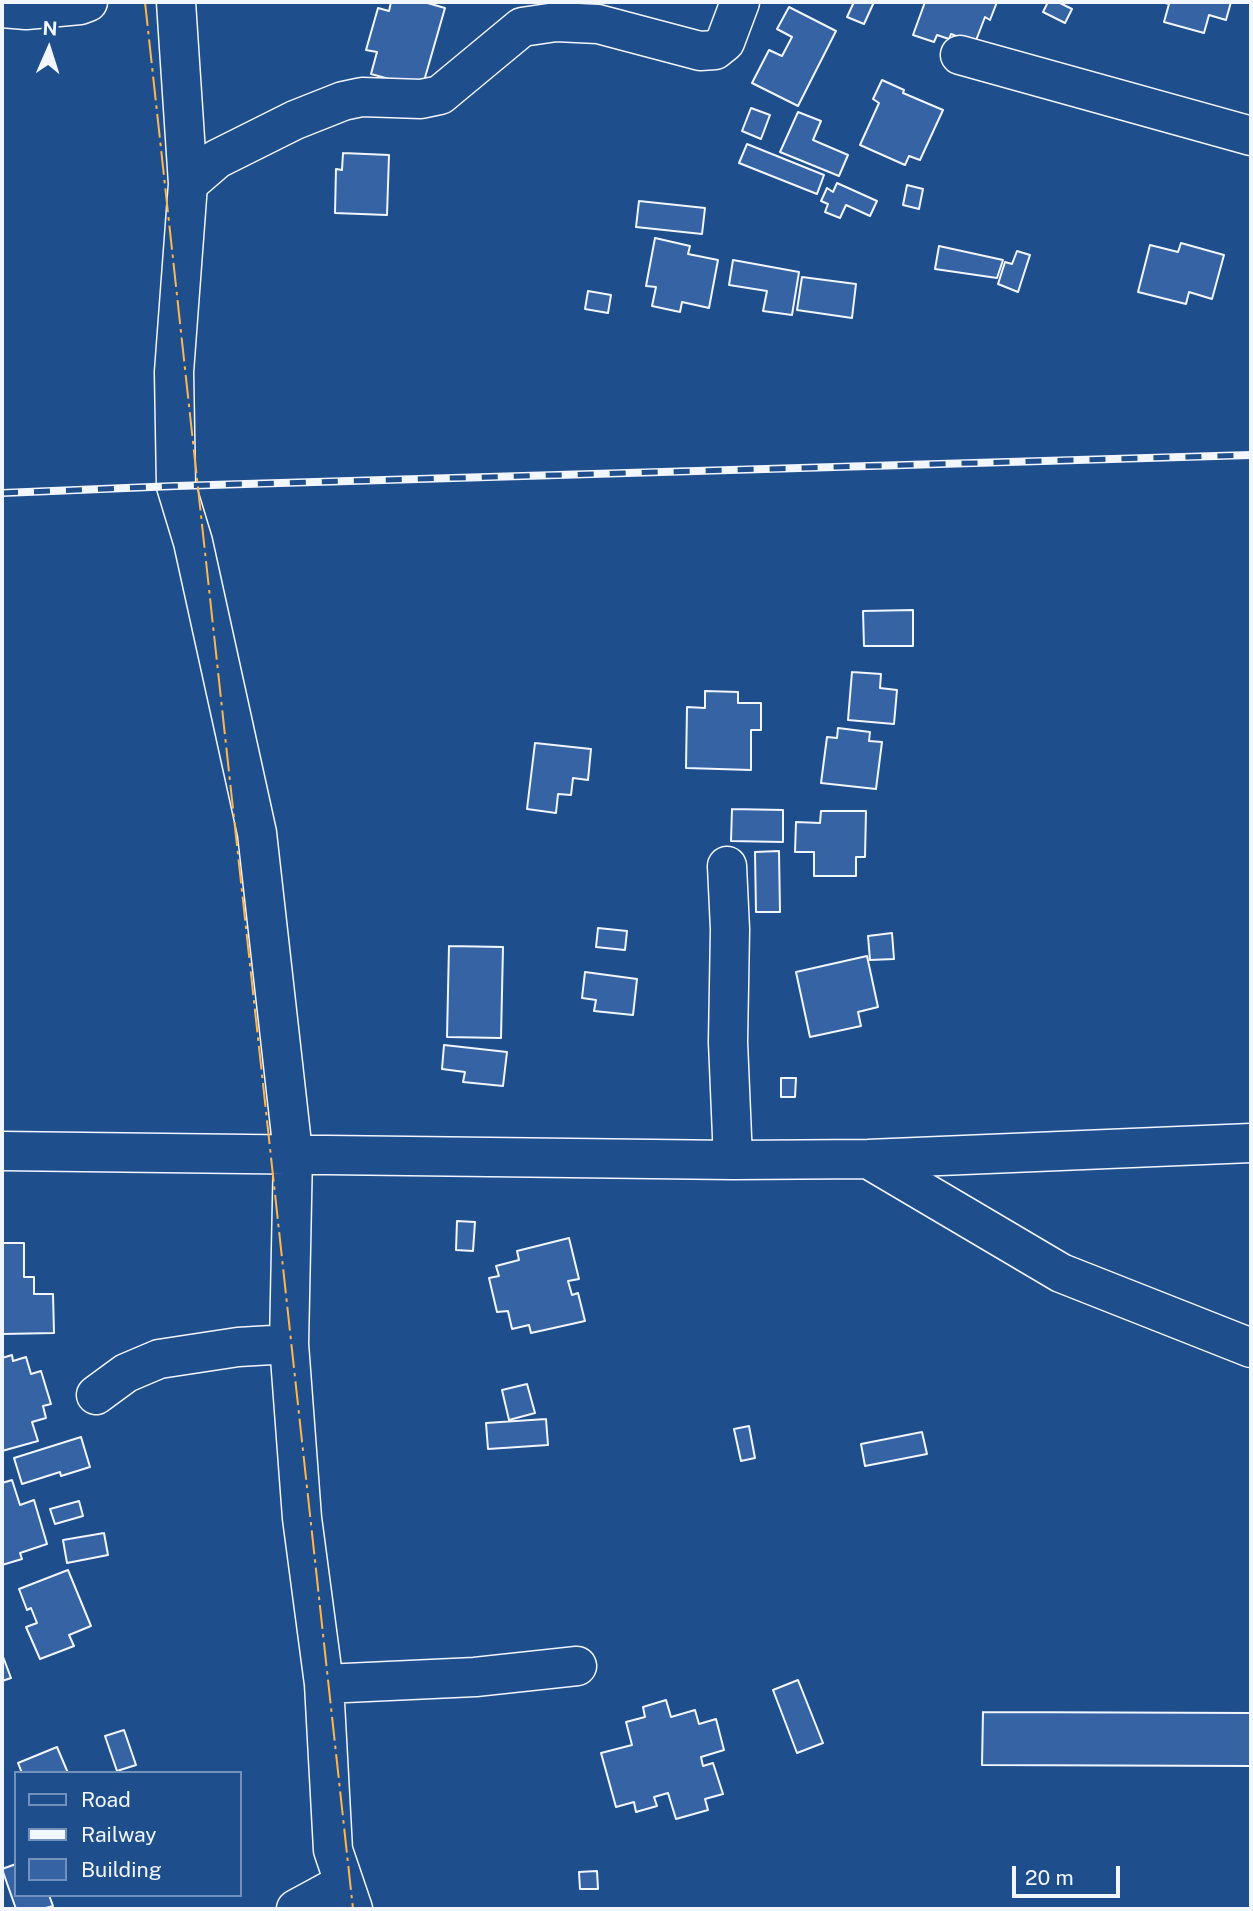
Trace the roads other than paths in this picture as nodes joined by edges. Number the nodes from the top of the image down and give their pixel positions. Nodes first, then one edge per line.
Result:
1 (88, 2) edge
2 (176, 2) edge
3 (740, 2) edge
4 (2, 8) edge
5 (960, 55) dead end
6 (1251, 136) edge
7 (188, 184) junction
8 (727, 866) dead end
9 (1251, 1143) edge
10 (2, 1151) edge
11 (293, 1153) junction
12 (868, 1159) junction
13 (733, 1160) junction
14 (289, 1344) junction
15 (1251, 1348) edge
16 (96, 1395) dead end
17 (577, 1666) dead end
18 (324, 1684) junction
19 (349, 1896) edge
20 (296, 1909) edge

1 - 4 street
2 - 7 street
3 - 7 street
5 - 6 street
7 - 11 street
8 - 13 street
9 - 12 street
10 - 11 street
11 - 13 street
11 - 14 street
12 - 13 street
12 - 15 street
14 - 16 street
14 - 18 street
17 - 18 street
18 - 19 street
19 - 20 street

